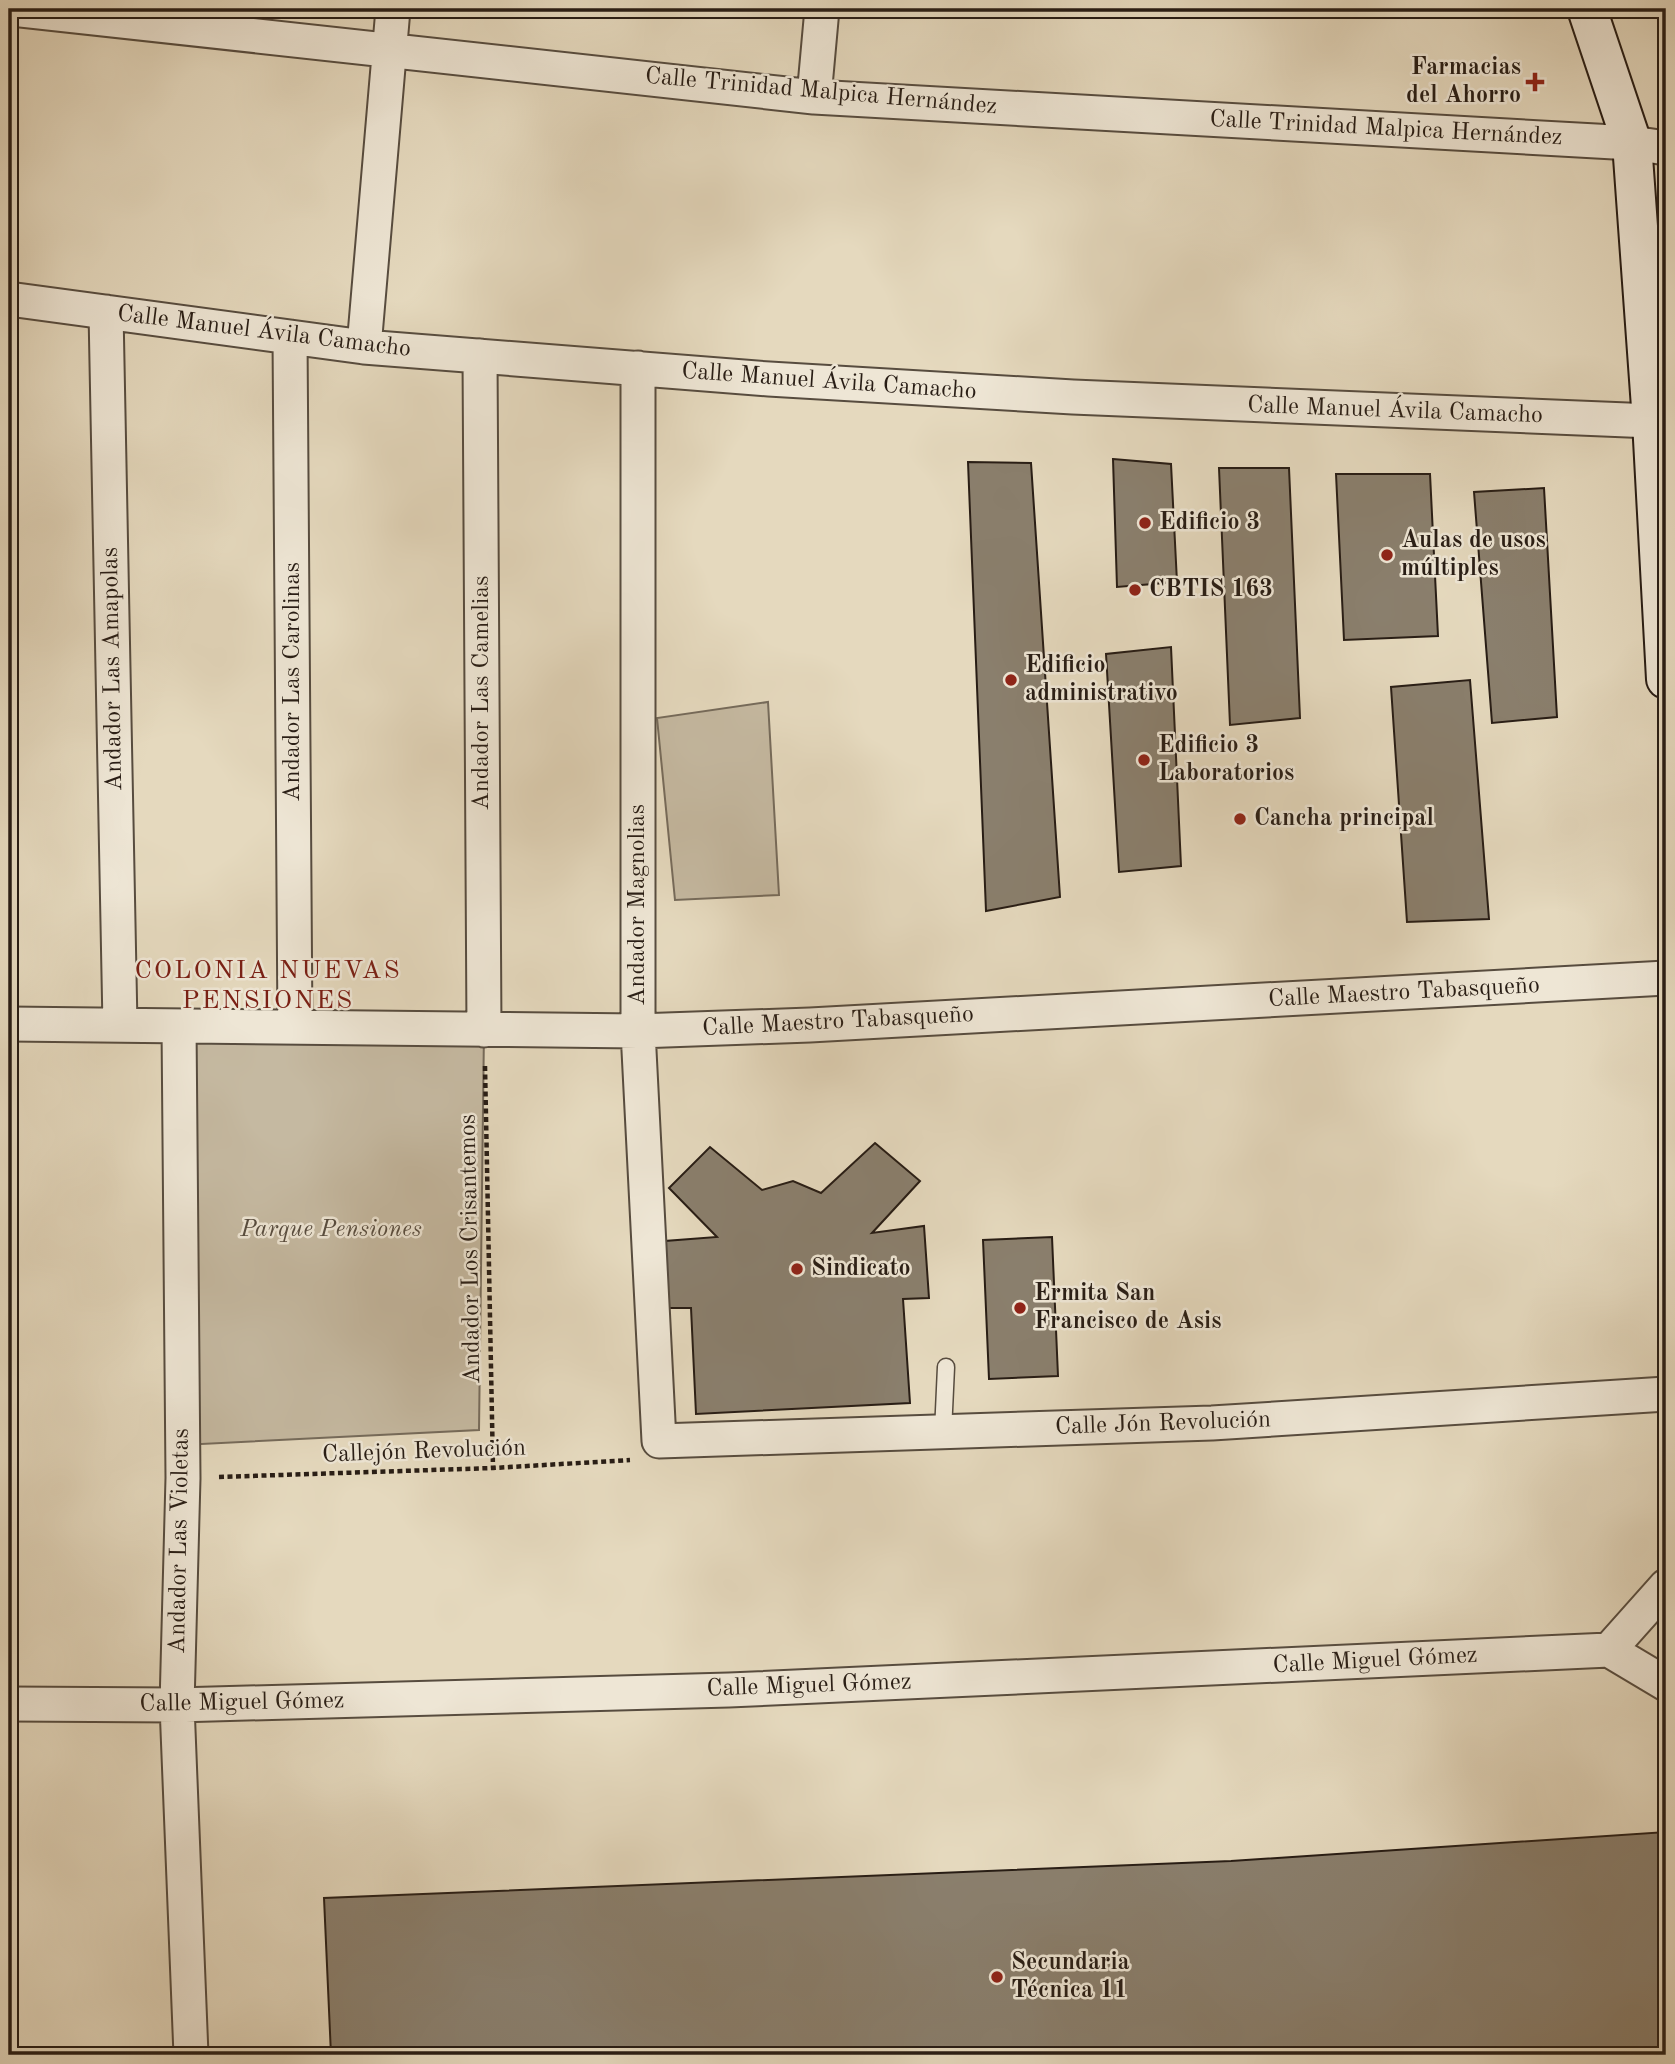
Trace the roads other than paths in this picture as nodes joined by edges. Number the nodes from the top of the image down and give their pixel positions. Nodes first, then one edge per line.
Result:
1 (12, 9) edge
2 (393, 9) edge
3 (821, 9) edge
4 (1587, 9) edge
5 (391, 50) junction
6 (814, 97) junction
7 (1649, 145) edge
8 (9, 299) edge
9 (106, 312) junction
10 (290, 337) junction
11 (364, 347) junction
12 (480, 356) junction
13 (638, 368) junction
14 (1652, 421) junction
15 (1666, 679) edge
16 (1666, 978) edge
17 (9, 1024) edge
18 (120, 1025) junction
19 (179, 1026) junction
20 (295, 1027) junction
21 (484, 1030) junction
22 (638, 1031) junction
23 (946, 1367) dead end
24 (1666, 1394) edge
25 (943, 1432) junction
26 (659, 1441) joint
27 (1666, 1587) edge
28 (1609, 1650) junction
29 (1666, 1684) edge
30 (9, 1704) edge
31 (177, 1705) junction
32 (191, 2055) edge

1 - 5 street, Calle Trinidad Malpica Hernández
2 - 5 street
3 - 6 street
4 - 7 street
5 - 6 street, Calle Trinidad Malpica Hernández
5 - 11 street
6 - 7 street, Calle Trinidad Malpica Hernández
7 - 14 street
8 - 9 street, Calle Manuel Ávila Camacho
9 - 10 street, Calle Manuel Ávila Camacho
9 - 18 street, Andador Las Amapolas
10 - 11 street, Calle Manuel Ávila Camacho
10 - 20 street, Andador Las Carolinas
11 - 12 street, Calle Manuel Ávila Camacho
12 - 13 street, Calle Manuel Ávila Camacho
12 - 21 street, Andador Las Camelias
13 - 14 street, Calle Manuel Ávila Camacho
13 - 22 street, Andador Magnolias
14 - 15 street
16 - 22 street, Calle Maestro Tabasqueño
17 - 18 street, Calle Maestro Tabasqueño
18 - 19 street, Calle Maestro Tabasqueño
19 - 20 street, Calle Maestro Tabasqueño
19 - 31 street, Andador Las Violetas
20 - 21 street, Calle Maestro Tabasqueño
21 - 22 street, Calle Maestro Tabasqueño
22 - 26 street, Andador Magnolias
23 - 25 lane
24 - 25 street, Calle Jón Revolución
25 - 26 street, Calle Jón Revolución
27 - 28 street
28 - 29 street
28 - 31 street, Calle Miguel Gómez
30 - 31 street, Calle Miguel Gómez
31 - 32 street, Andador Las Violetas

